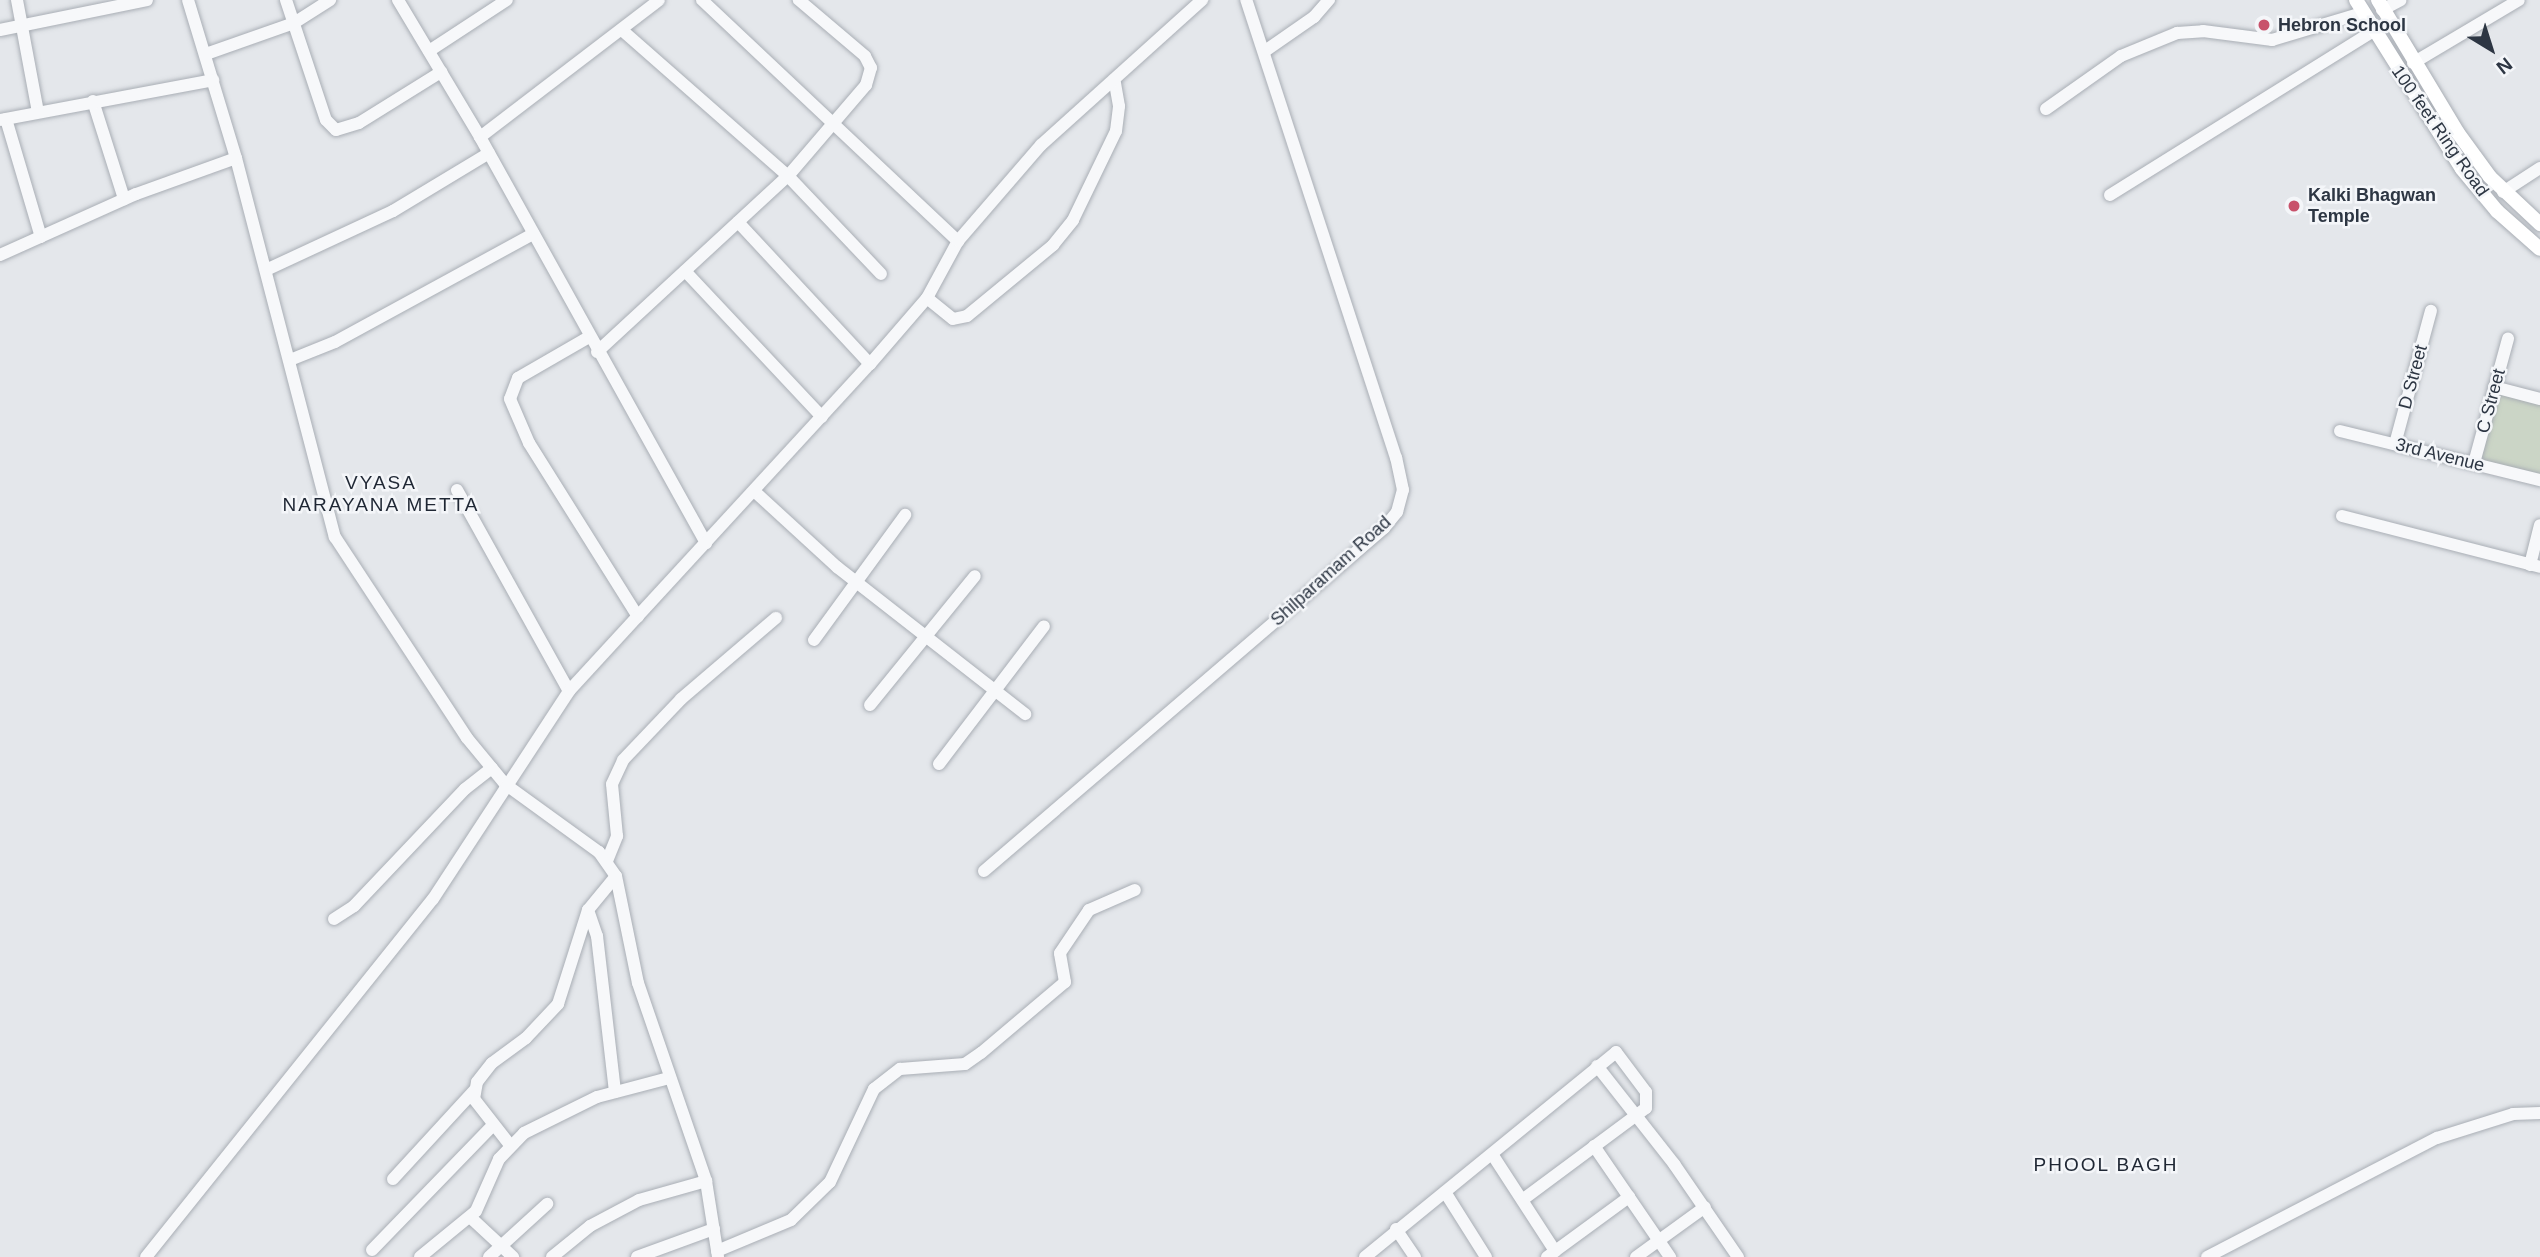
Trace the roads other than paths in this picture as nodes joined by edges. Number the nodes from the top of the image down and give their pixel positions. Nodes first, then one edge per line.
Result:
1 (17, 0) edge
2 (147, 0) edge
3 (188, 0) edge
4 (286, 0) edge
5 (330, 0) edge
6 (398, 0) edge
7 (507, 0) edge
8 (659, 0) edge
9 (702, 0) edge
10 (799, 0) edge
11 (1202, 0) edge
12 (1246, 0) edge
13 (1329, 0) edge
14 (2401, 0) edge
15 (2519, 0) edge
16 (2380, 5) edge
17 (2359, 6) edge
18 (294, 23) junction
19 (22, 24) junction
20 (0, 30) edge
21 (623, 31) junction
22 (2373, 31) junction
23 (429, 51) junction
24 (1265, 51) junction
25 (206, 54) junction
26 (2413, 62) junction
27 (441, 72) junction
28 (1114, 79) junction
29 (213, 80) junction
30 (93, 101) junction
31 (2046, 109) dead end
32 (38, 112) junction
33 (3, 119) edge
34 (834, 121) junction
35 (480, 137) junction
36 (489, 153) junction
37 (236, 158) junction
38 (2540, 168) edge
39 (788, 176) junction
40 (2503, 192) junction
41 (2110, 195) dead end
42 (124, 200) junction
43 (2537, 215) edge
44 (738, 222) junction
45 (533, 234) junction
46 (41, 237) junction
47 (958, 241) junction
48 (2540, 249) edge
49 (0, 255) edge
50 (266, 270) junction
51 (685, 271) junction
52 (881, 274) dead end
53 (927, 298) junction
54 (2431, 311) dead end
55 (589, 337) junction
56 (2508, 339) dead end
57 (597, 352) junction
58 (290, 360) junction
59 (870, 364) junction
60 (2494, 387) junction
61 (2540, 399) edge
62 (822, 417) junction
63 (2340, 431) dead end
64 (2395, 444) junction
65 (2474, 463) junction
66 (2540, 480) edge
67 (457, 491) dead end
68 (754, 491) junction
69 (905, 515) dead end
70 (2343, 516) dead end
71 (2540, 525) edge
72 (706, 543) junction
73 (2535, 566) edge
74 (975, 576) dead end
75 (855, 582) junction
76 (638, 617) junction
77 (776, 618) dead end
78 (1044, 626) dead end
79 (924, 636) junction
80 (814, 640) dead end
81 (994, 690) junction
82 (569, 691) junction
83 (870, 705) dead end
84 (1025, 714) dead end
85 (939, 764) dead end
86 (492, 768) junction
87 (505, 784) junction
88 (607, 861) junction
89 (984, 871) dead end
90 (616, 876) junction
91 (1135, 890) dead end
92 (588, 910) junction
93 (334, 919) dead end
94 (1597, 1066) junction
95 (669, 1078) junction
96 (474, 1091) junction
97 (615, 1092) junction
98 (2540, 1113) edge
99 (1636, 1115) junction
100 (493, 1125) junction
101 (510, 1145) junction
102 (1594, 1146) junction
103 (1492, 1154) junction
104 (393, 1179) dead end
105 (706, 1181) junction
106 (1445, 1192) junction
107 (1629, 1197) junction
108 (1522, 1200) junction
109 (547, 1204) dead end
110 (1705, 1207) junction
111 (470, 1217) junction
112 (715, 1229) junction
113 (1396, 1229) junction
114 (1659, 1240) junction
115 (500, 1249) junction
116 (372, 1250) dead end
117 (718, 1254) edge
118 (1551, 1254) edge
119 (146, 1257) edge
120 (420, 1257) edge
121 (489, 1257) edge
122 (513, 1257) edge
123 (552, 1257) edge
124 (636, 1257) edge
125 (1365, 1257) edge
126 (1415, 1257) edge
127 (1486, 1257) edge
128 (1636, 1257) edge
129 (1670, 1257) edge
130 (1738, 1257) edge
131 (2207, 1257) edge

1 - 19 street
2 - 19 street
3 - 25 street
4 - 18 street
5 - 18 street
6 - 23 street
7 - 23 street
8 - 21 street
9 - 34 street
10 - 34 street
11 - 28 street
12 - 24 street, Shilparamam Road
13 - 24 street
14 - 16 street
15 - 26 street
16 - 26 main road, 100 feet Ring Road
17 - 22 main road, 100 feet Ring Road
17 - 31 street
18 - 25 street
18 - 27 street
19 - 20 street
19 - 32 street
21 - 35 street
21 - 39 street
22 - 41 street
22 - 48 main road, 100 feet Ring Road
23 - 27 street
24 - 89 street, Shilparamam Road
25 - 29 street
26 - 40 main road, 100 feet Ring Road
27 - 35 street
28 - 47 street
28 - 53 street
29 - 30 street
29 - 37 street
30 - 32 street
30 - 42 street
32 - 33 street
33 - 46 street
34 - 39 street
34 - 47 street
35 - 36 street
36 - 45 street
36 - 50 street
37 - 42 street
37 - 50 street
38 - 40 street
39 - 44 street
39 - 52 street
40 - 43 main road, 100 feet Ring Road
42 - 46 street
44 - 51 street
44 - 59 street
45 - 55 street
45 - 58 street
46 - 49 street
47 - 53 street
50 - 58 street
51 - 57 street
51 - 62 street
53 - 59 street
54 - 64 street, D Street
55 - 57 street
55 - 76 street
56 - 60 street, C Street
57 - 72 street
58 - 86 street
59 - 62 street
60 - 61 street
60 - 65 street, C Street
62 - 68 street
63 - 64 street, 3rd Avenue
64 - 65 street, 3rd Avenue
65 - 66 street, 3rd Avenue
67 - 82 street
68 - 72 street
68 - 75 street
69 - 75 street
70 - 73 street
71 - 73 street
72 - 76 street
74 - 79 street
75 - 79 street
75 - 80 street
76 - 82 street
77 - 88 street
78 - 81 street
79 - 81 street
79 - 83 street
81 - 84 street
81 - 85 street
82 - 87 street
86 - 87 street
86 - 93 street
87 - 88 street
87 - 119 street
88 - 90 street
90 - 92 street
90 - 95 street
91 - 117 street
92 - 96 street
92 - 97 street
94 - 99 street
94 - 99 street
94 - 103 street
95 - 97 street
95 - 105 street
96 - 100 street
96 - 104 street
97 - 101 street
98 - 131 street
99 - 102 street
99 - 110 street
100 - 101 street
100 - 116 street
101 - 111 street
102 - 107 street
102 - 108 street
103 - 106 street
103 - 108 street
105 - 112 street
105 - 123 street
106 - 113 street
106 - 127 street
107 - 114 street
107 - 118 street
108 - 118 street
109 - 115 street
110 - 114 street
110 - 130 street
111 - 115 street
111 - 120 street
112 - 117 street
112 - 124 street
113 - 125 street
113 - 126 street
114 - 128 street
114 - 129 street
115 - 121 street
115 - 122 street

